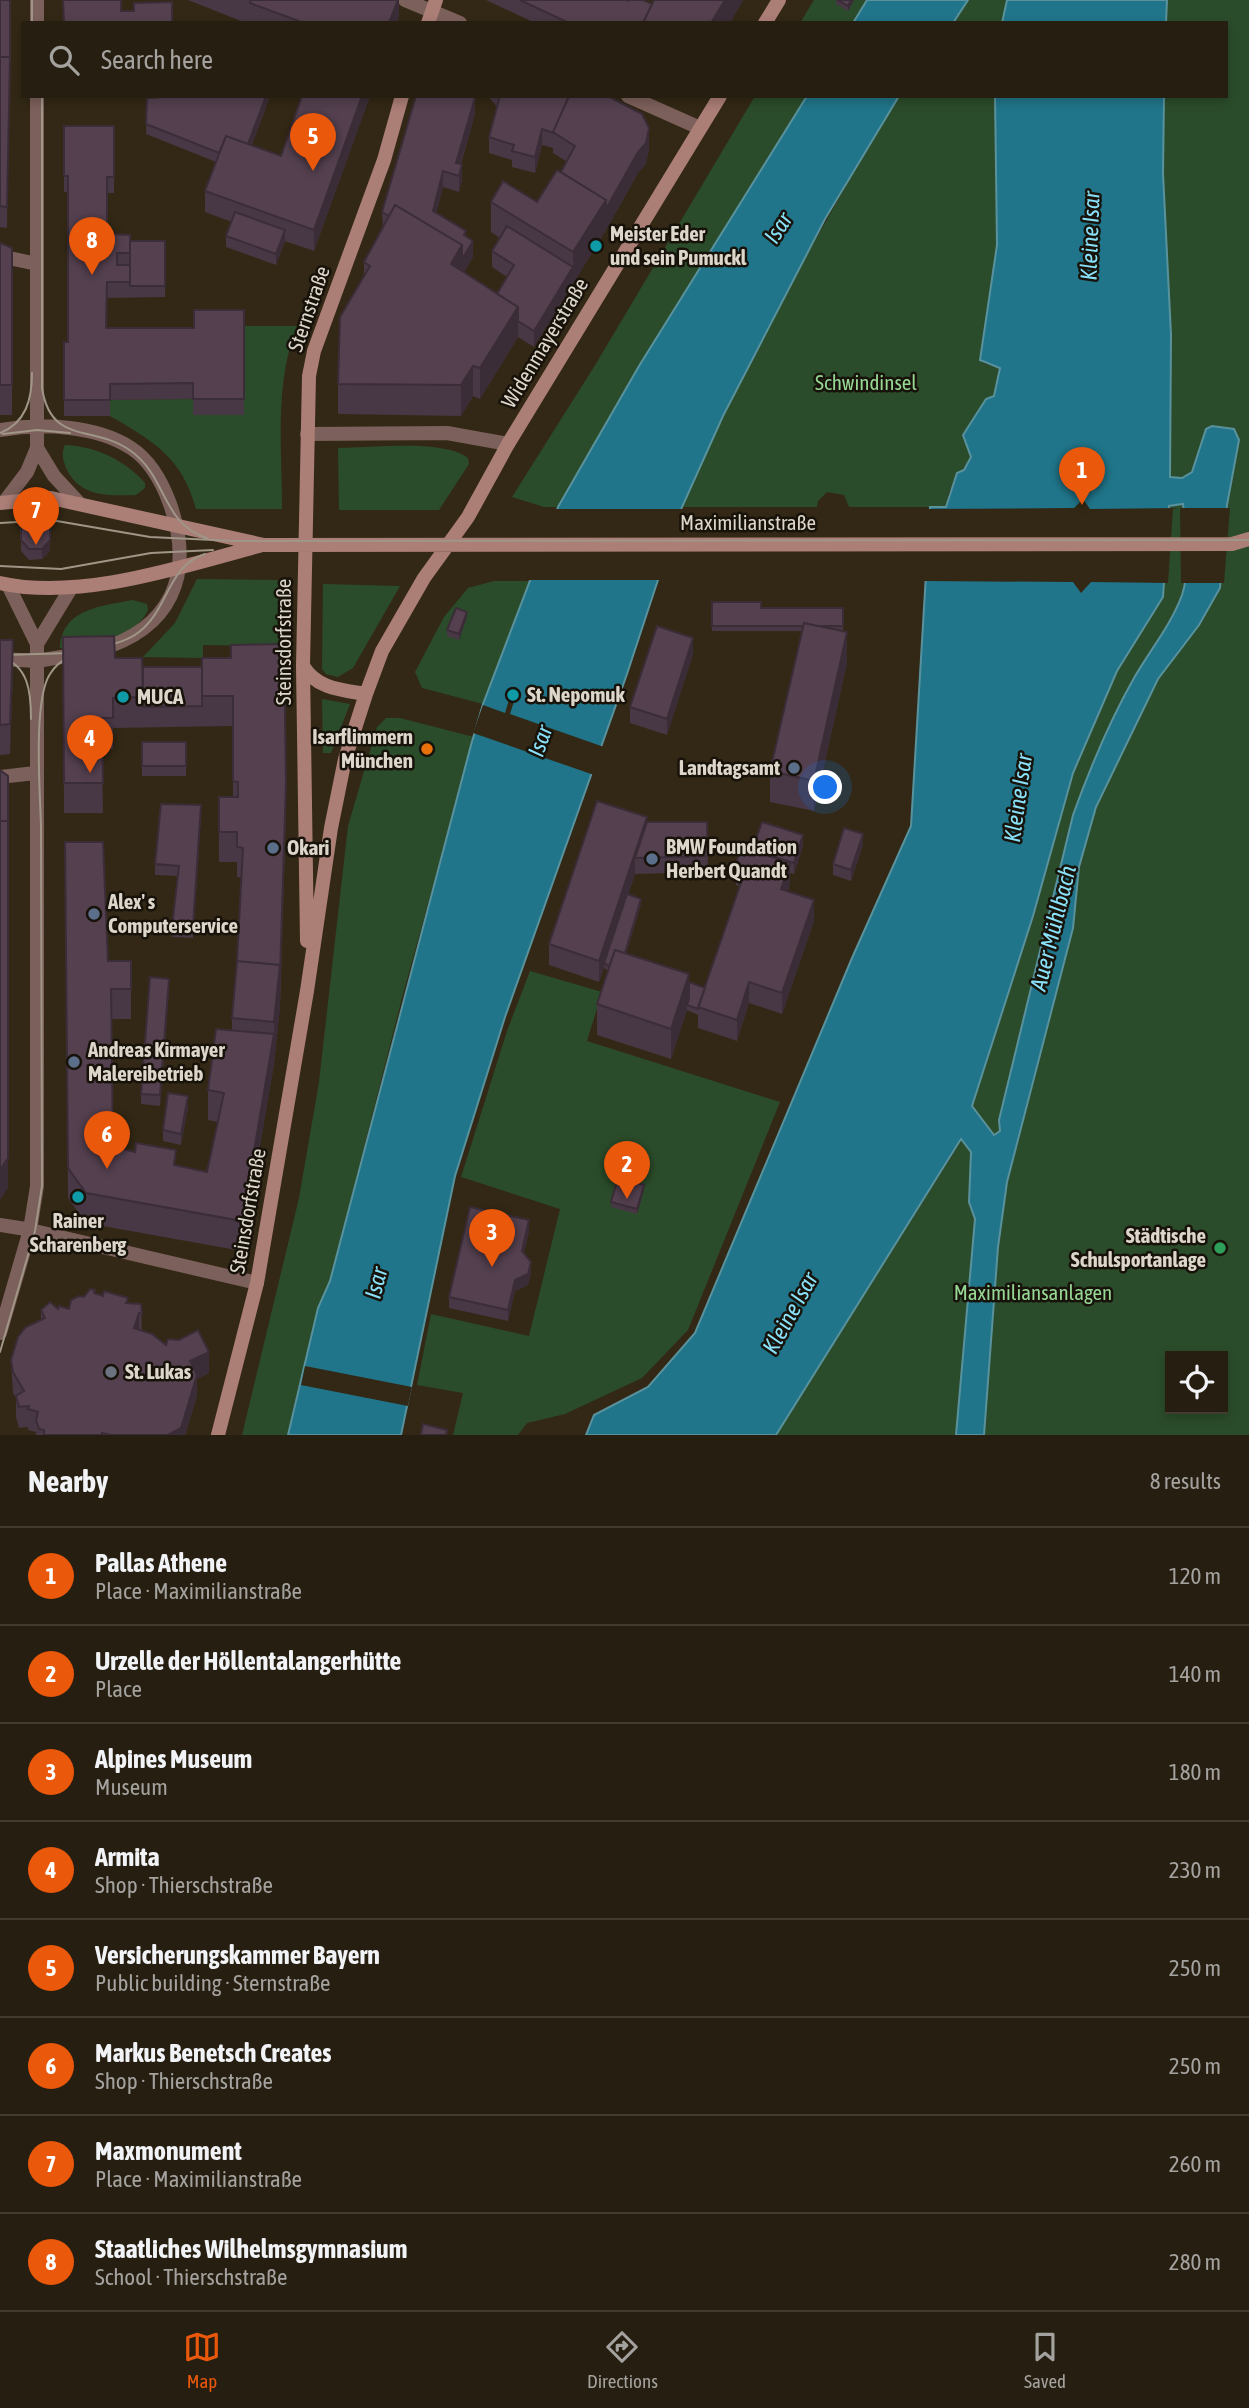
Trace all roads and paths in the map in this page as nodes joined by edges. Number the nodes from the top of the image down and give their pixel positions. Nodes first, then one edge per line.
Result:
1 (37, 0) edge
2 (405, 0) edge
3 (779, 0) edge
4 (432, 11) edge
5 (37, 21) edge
6 (455, 21) edge
7 (766, 21) edge
8 (37, 98) edge
9 (401, 98) edge
10 (632, 98) edge
11 (719, 98) edge
12 (700, 128) junction
13 (0, 256) edge
14 (37, 264) junction
15 (37, 427) junction
16 (0, 430) edge
17 (307, 434) junction
18 (508, 444) junction
19 (37, 447) junction
20 (3, 502) edge
21 (80, 504) junction
22 (177, 523) junction
23 (450, 543) junction
24 (306, 544) junction
25 (1248, 544) edge
26 (264, 545) junction
27 (179, 565) junction
28 (4, 584) edge
29 (71, 588) junction
30 (37, 645) junction
31 (0, 659) edge
32 (37, 661) junction
33 (303, 666) junction
34 (366, 694) junction
35 (36, 773) junction
36 (0, 777) edge
37 (307, 991) junction
38 (0, 1226) edge
39 (30, 1230) junction
40 (257, 1283) junction
41 (0, 1333) edge
42 (218, 1435) edge

1 - 5 street
2 - 4 street
3 - 7 main road
4 - 6 street
8 - 14 street
9 - 17 main road, Sternstraße
10 - 12 street
11 - 12 main road, Widenmayerstraße
12 - 18 main road, Widenmayerstraße
13 - 14 street
14 - 15 street
15 - 16 street
15 - 19 street
15 - 22 street
17 - 18 street
17 - 24 main road, Sternstraße
18 - 23 main road, Widenmayerstraße
19 - 20 street
19 - 21 street
20 - 21 main road, Maximilianstraße
21 - 22 main road, Maximilianstraße
22 - 26 main road, Maximilianstraße
22 - 27 street
23 - 24 main road, Maximilianstraße
23 - 25 main road, Maximilianstraße
23 - 34 main road, Widenmayerstraße
24 - 26 main road, Maximilianstraße
24 - 33 main road, Steinsdorfstraße
26 - 27 main road, Maximilianstraße
27 - 29 main road, Maximilianstraße
27 - 32 street
28 - 29 main road, Maximilianstraße
28 - 30 street
29 - 30 street
30 - 32 street
31 - 32 street
32 - 35 street
33 - 34 main road
33 - 37 main road, Steinsdorfstraße
34 - 37 main road, Steinsdorfstraße
35 - 36 street
35 - 39 street
37 - 40 main road, Steinsdorfstraße
38 - 39 street
39 - 40 street
39 - 41 street
40 - 42 main road, Steinsdorfstraße

